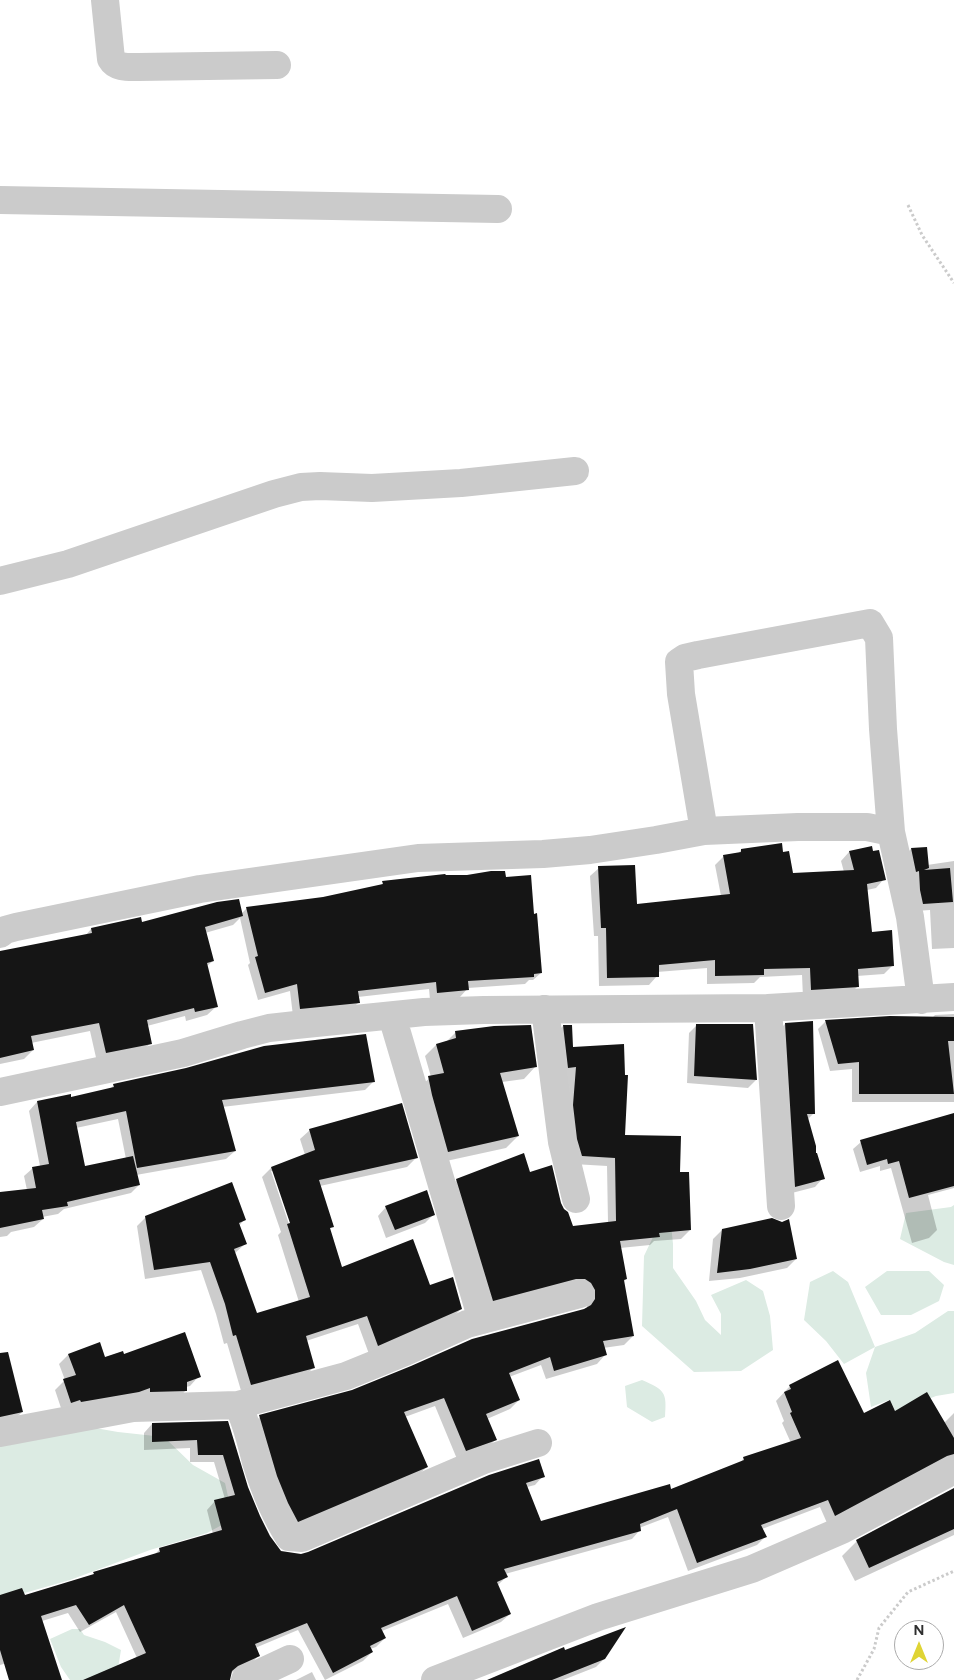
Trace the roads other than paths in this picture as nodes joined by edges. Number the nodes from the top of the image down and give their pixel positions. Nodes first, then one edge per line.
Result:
1 (105, 0) edge
2 (277, 65) dead end
3 (0, 200) edge
4 (498, 209) dead end
5 (575, 471) dead end
6 (0, 581) edge
7 (704, 831) junction
8 (891, 832) junction
9 (0, 934) edge
10 (954, 997) edge
11 (921, 1000) junction
12 (768, 1008) junction
13 (545, 1009) junction
14 (392, 1016) junction
15 (0, 1092) edge
16 (576, 1199) dead end
17 (781, 1206) dead end
18 (580, 1294) dead end
19 (482, 1320) junction
20 (238, 1406) junction
21 (0, 1432) edge
22 (538, 1443) dead end
23 (954, 1470) edge
24 (290, 1659) dead end
25 (245, 1680) edge
26 (435, 1680) edge

1 - 2 street
3 - 4 street
5 - 6 street
7 - 8 street
7 - 8 street
7 - 9 street
8 - 11 street
10 - 11 street
11 - 12 street
12 - 13 street
12 - 17 street
13 - 14 street
13 - 16 street
14 - 15 street
14 - 19 street
18 - 19 street
19 - 20 street
20 - 21 street
20 - 22 street
23 - 26 street
24 - 25 street

